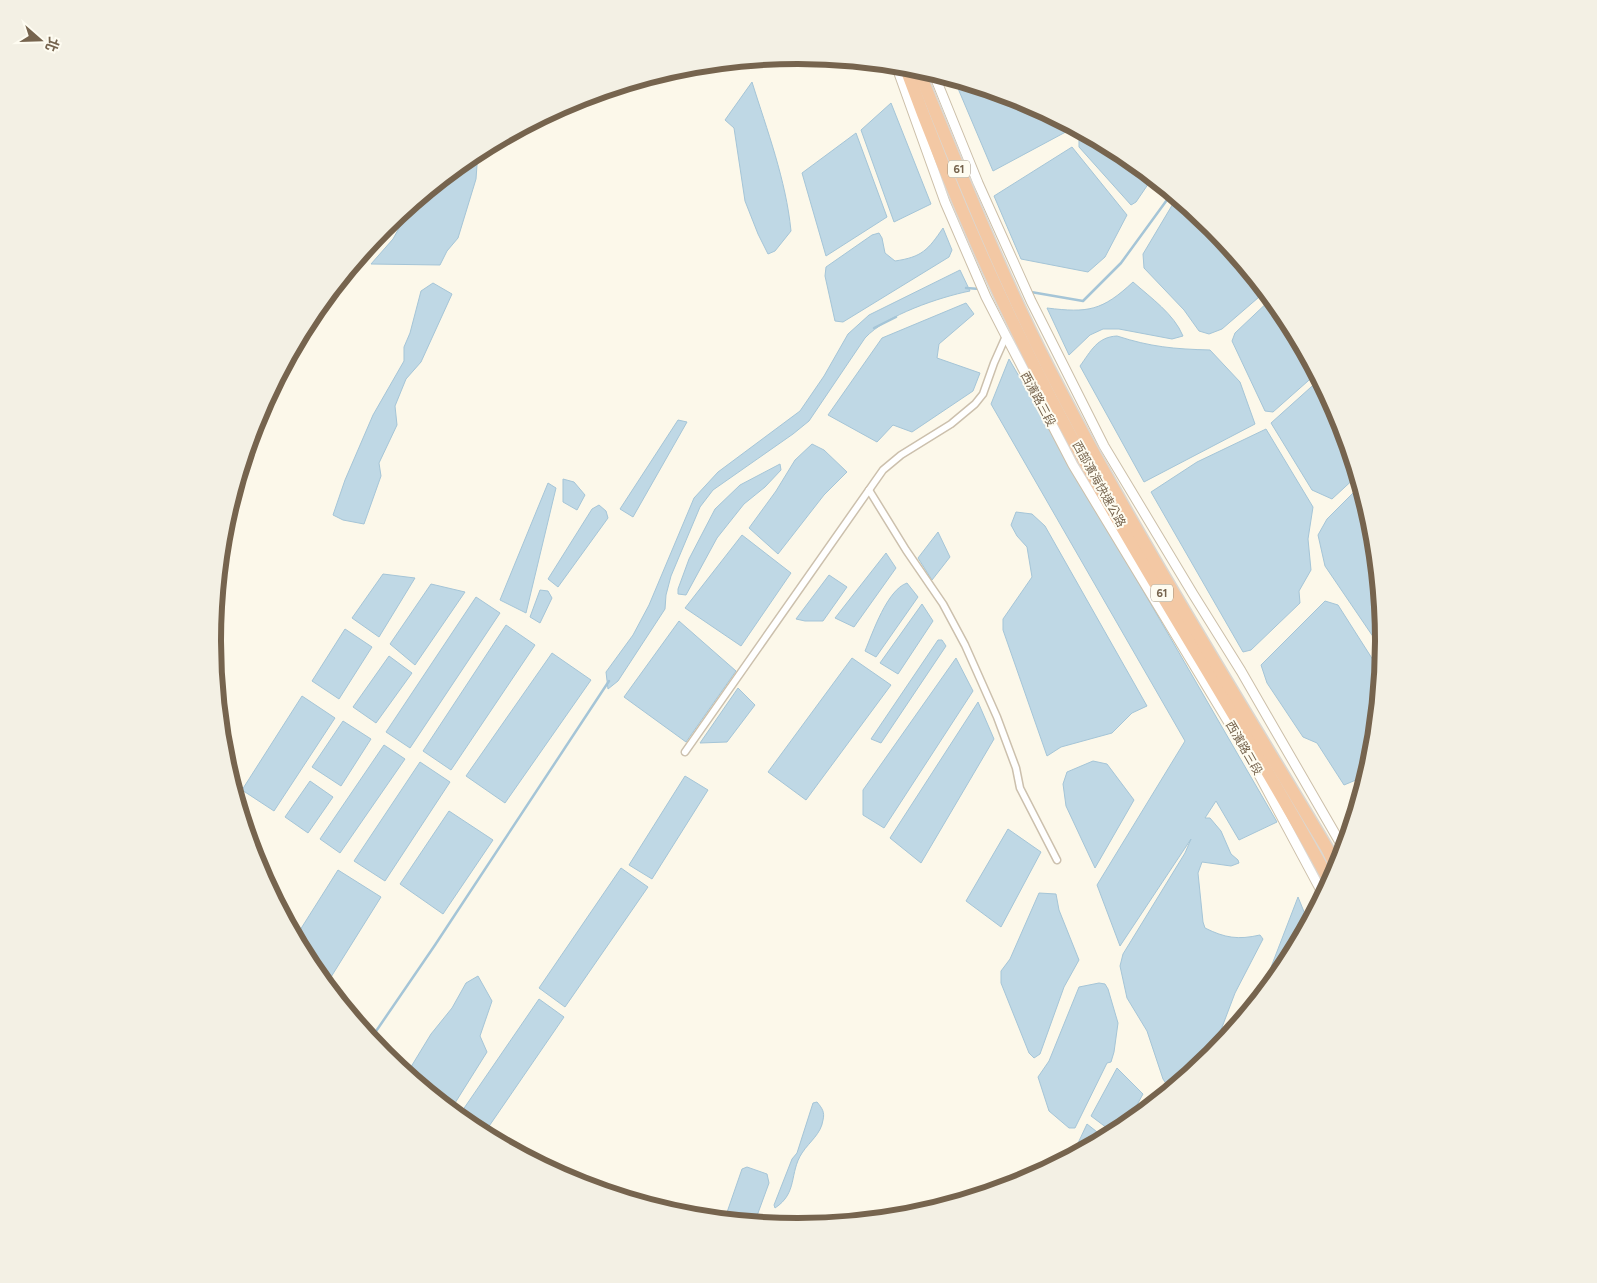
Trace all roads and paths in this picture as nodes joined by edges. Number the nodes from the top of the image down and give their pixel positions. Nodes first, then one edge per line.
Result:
1 (899, 73) edge
2 (908, 75) edge
3 (921, 77) edge
4 (936, 80) edge
5 (1006, 336) junction
6 (869, 490) junction
7 (686, 752) dead end
8 (1340, 842) edge
9 (1057, 860) dead end
10 (1333, 860) edge
11 (1326, 876) edge
12 (1320, 889) edge

1 - 5 street, 西濱路三段
2 - 11 highway, 西部濱海快速公路 / 61
3 - 10 highway, 西部濱海快速公路 / 61
4 - 8 street
5 - 6 street
5 - 12 street, 西濱路三段
6 - 7 street
6 - 9 street

